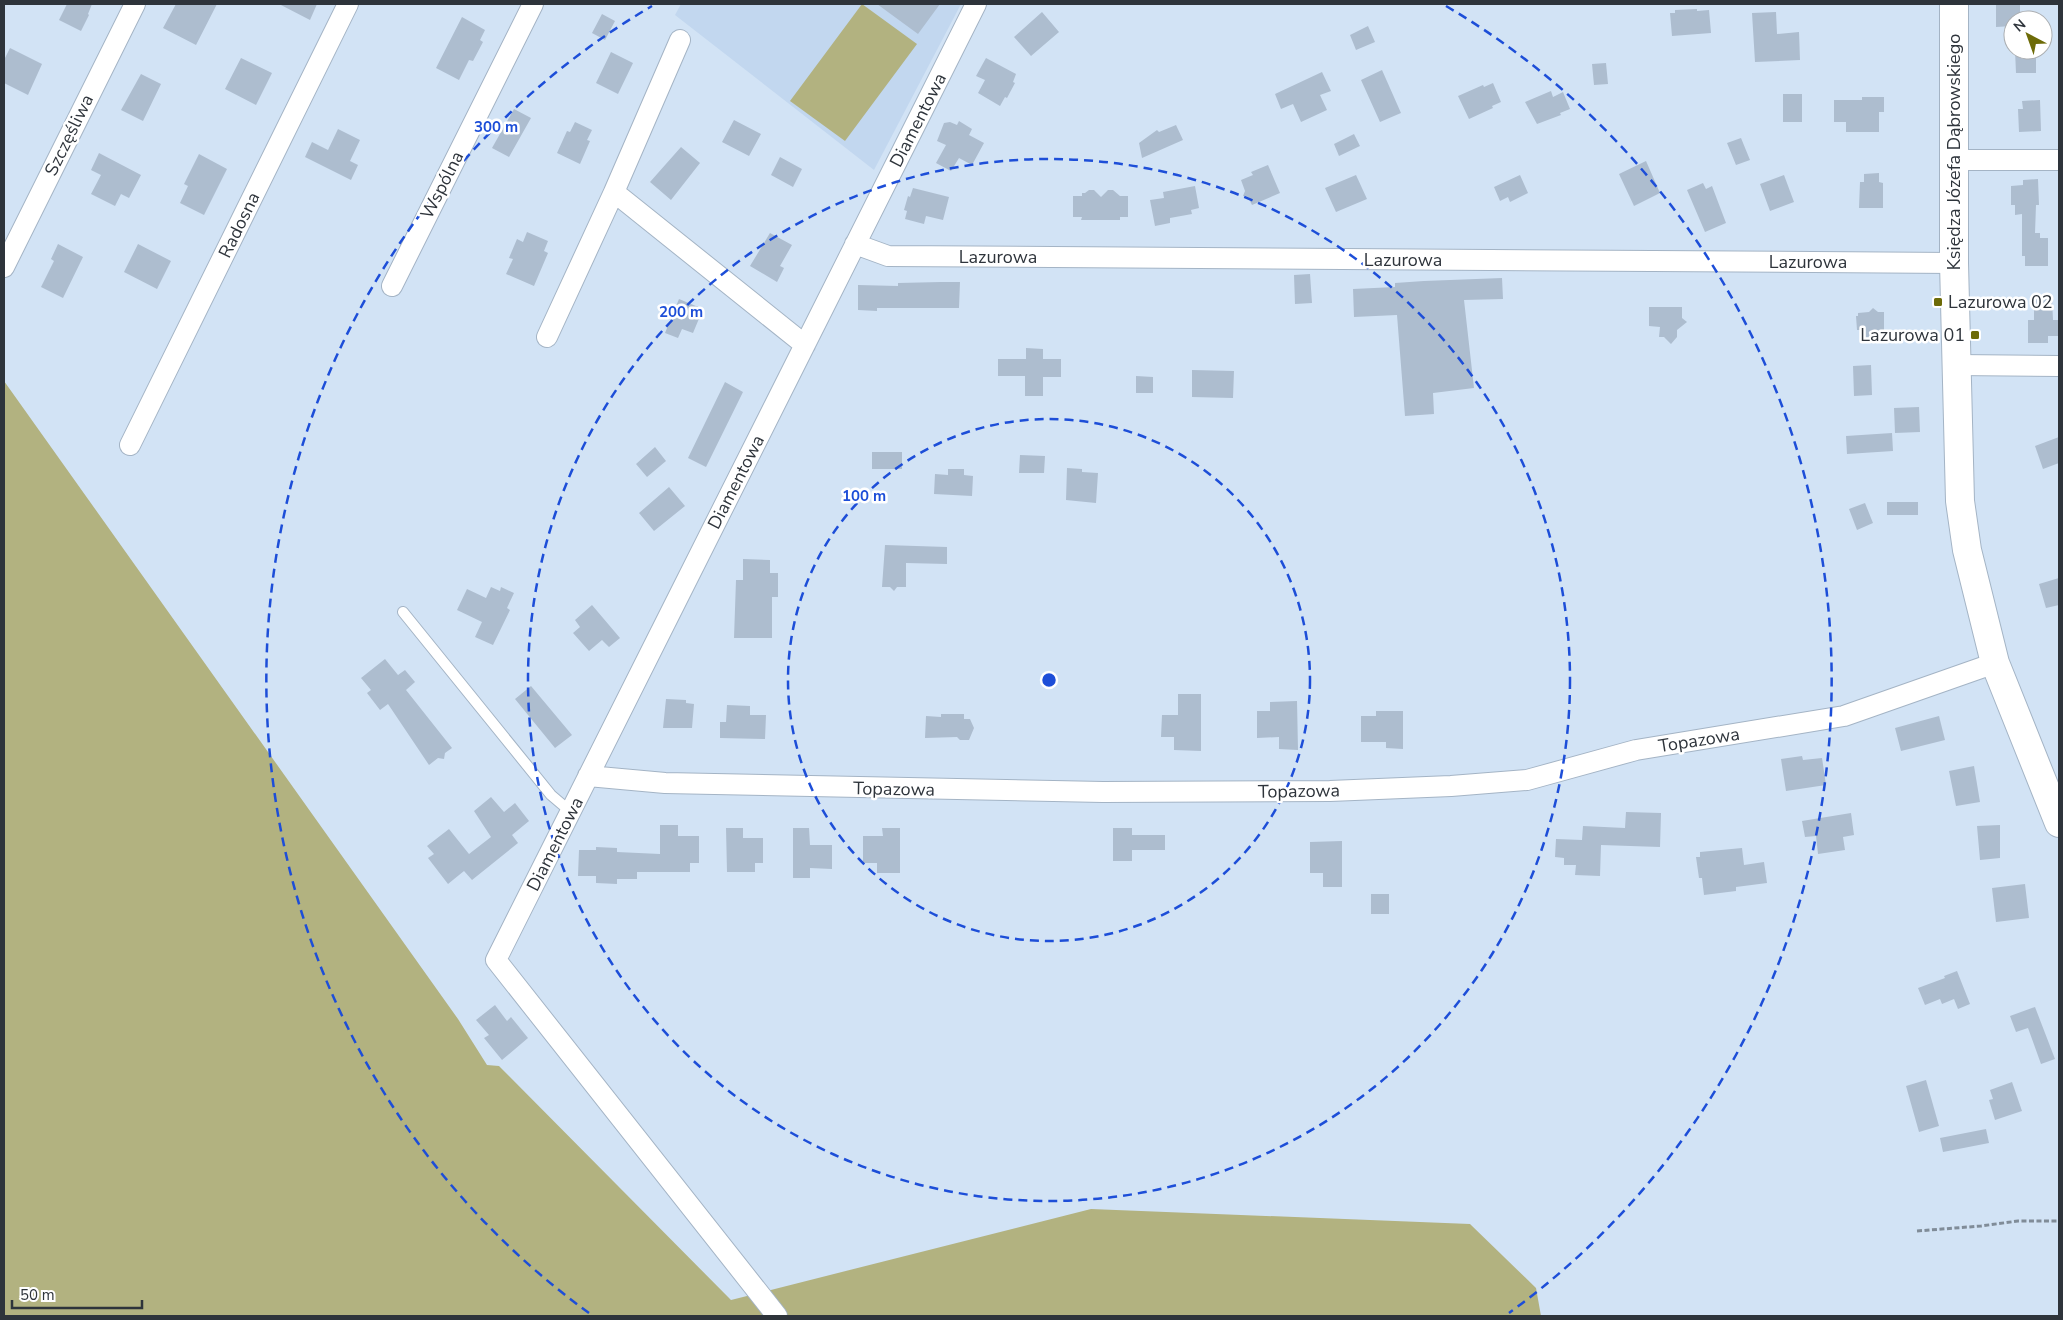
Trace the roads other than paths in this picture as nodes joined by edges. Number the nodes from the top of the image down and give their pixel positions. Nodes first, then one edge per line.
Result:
1 (135, 4) edge
2 (348, 4) edge
3 (533, 4) edge
4 (976, 4) edge
5 (1954, 4) edge
6 (680, 40) dead end
7 (1954, 160) junction
8 (2059, 160) edge
9 (614, 192) junction
10 (855, 244) junction
11 (1954, 263) junction
12 (4, 267) edge
13 (392, 286) dead end
14 (547, 337) dead end
15 (805, 345) junction
16 (1956, 365) junction
17 (2059, 366) edge
18 (130, 445) dead end
19 (403, 612) dead end
20 (1994, 663) junction
21 (588, 776) junction
22 (571, 812) junction
23 (2059, 823) edge
24 (777, 1316) edge

1 - 12 street, Szczęśliwa
2 - 18 street, Radosna
3 - 13 street, Wspólna
4 - 10 street, Diamentowa
5 - 7 street, Księdza Józefa Dąbrowskiego
6 - 9 street
7 - 8 street
7 - 11 street, Księdza Józefa Dąbrowskiego
9 - 14 street
9 - 15 street
10 - 11 street, Lazurowa
10 - 15 street, Diamentowa
11 - 16 street, Księdza Józefa Dąbrowskiego
15 - 21 street, Diamentowa
16 - 17 street
16 - 20 street, Księdza Józefa Dąbrowskiego
19 - 22 lane
20 - 21 street, Topazowa
20 - 23 street, Księdza Józefa Dąbrowskiego
21 - 22 street, Diamentowa
22 - 24 street, Diamentowa

